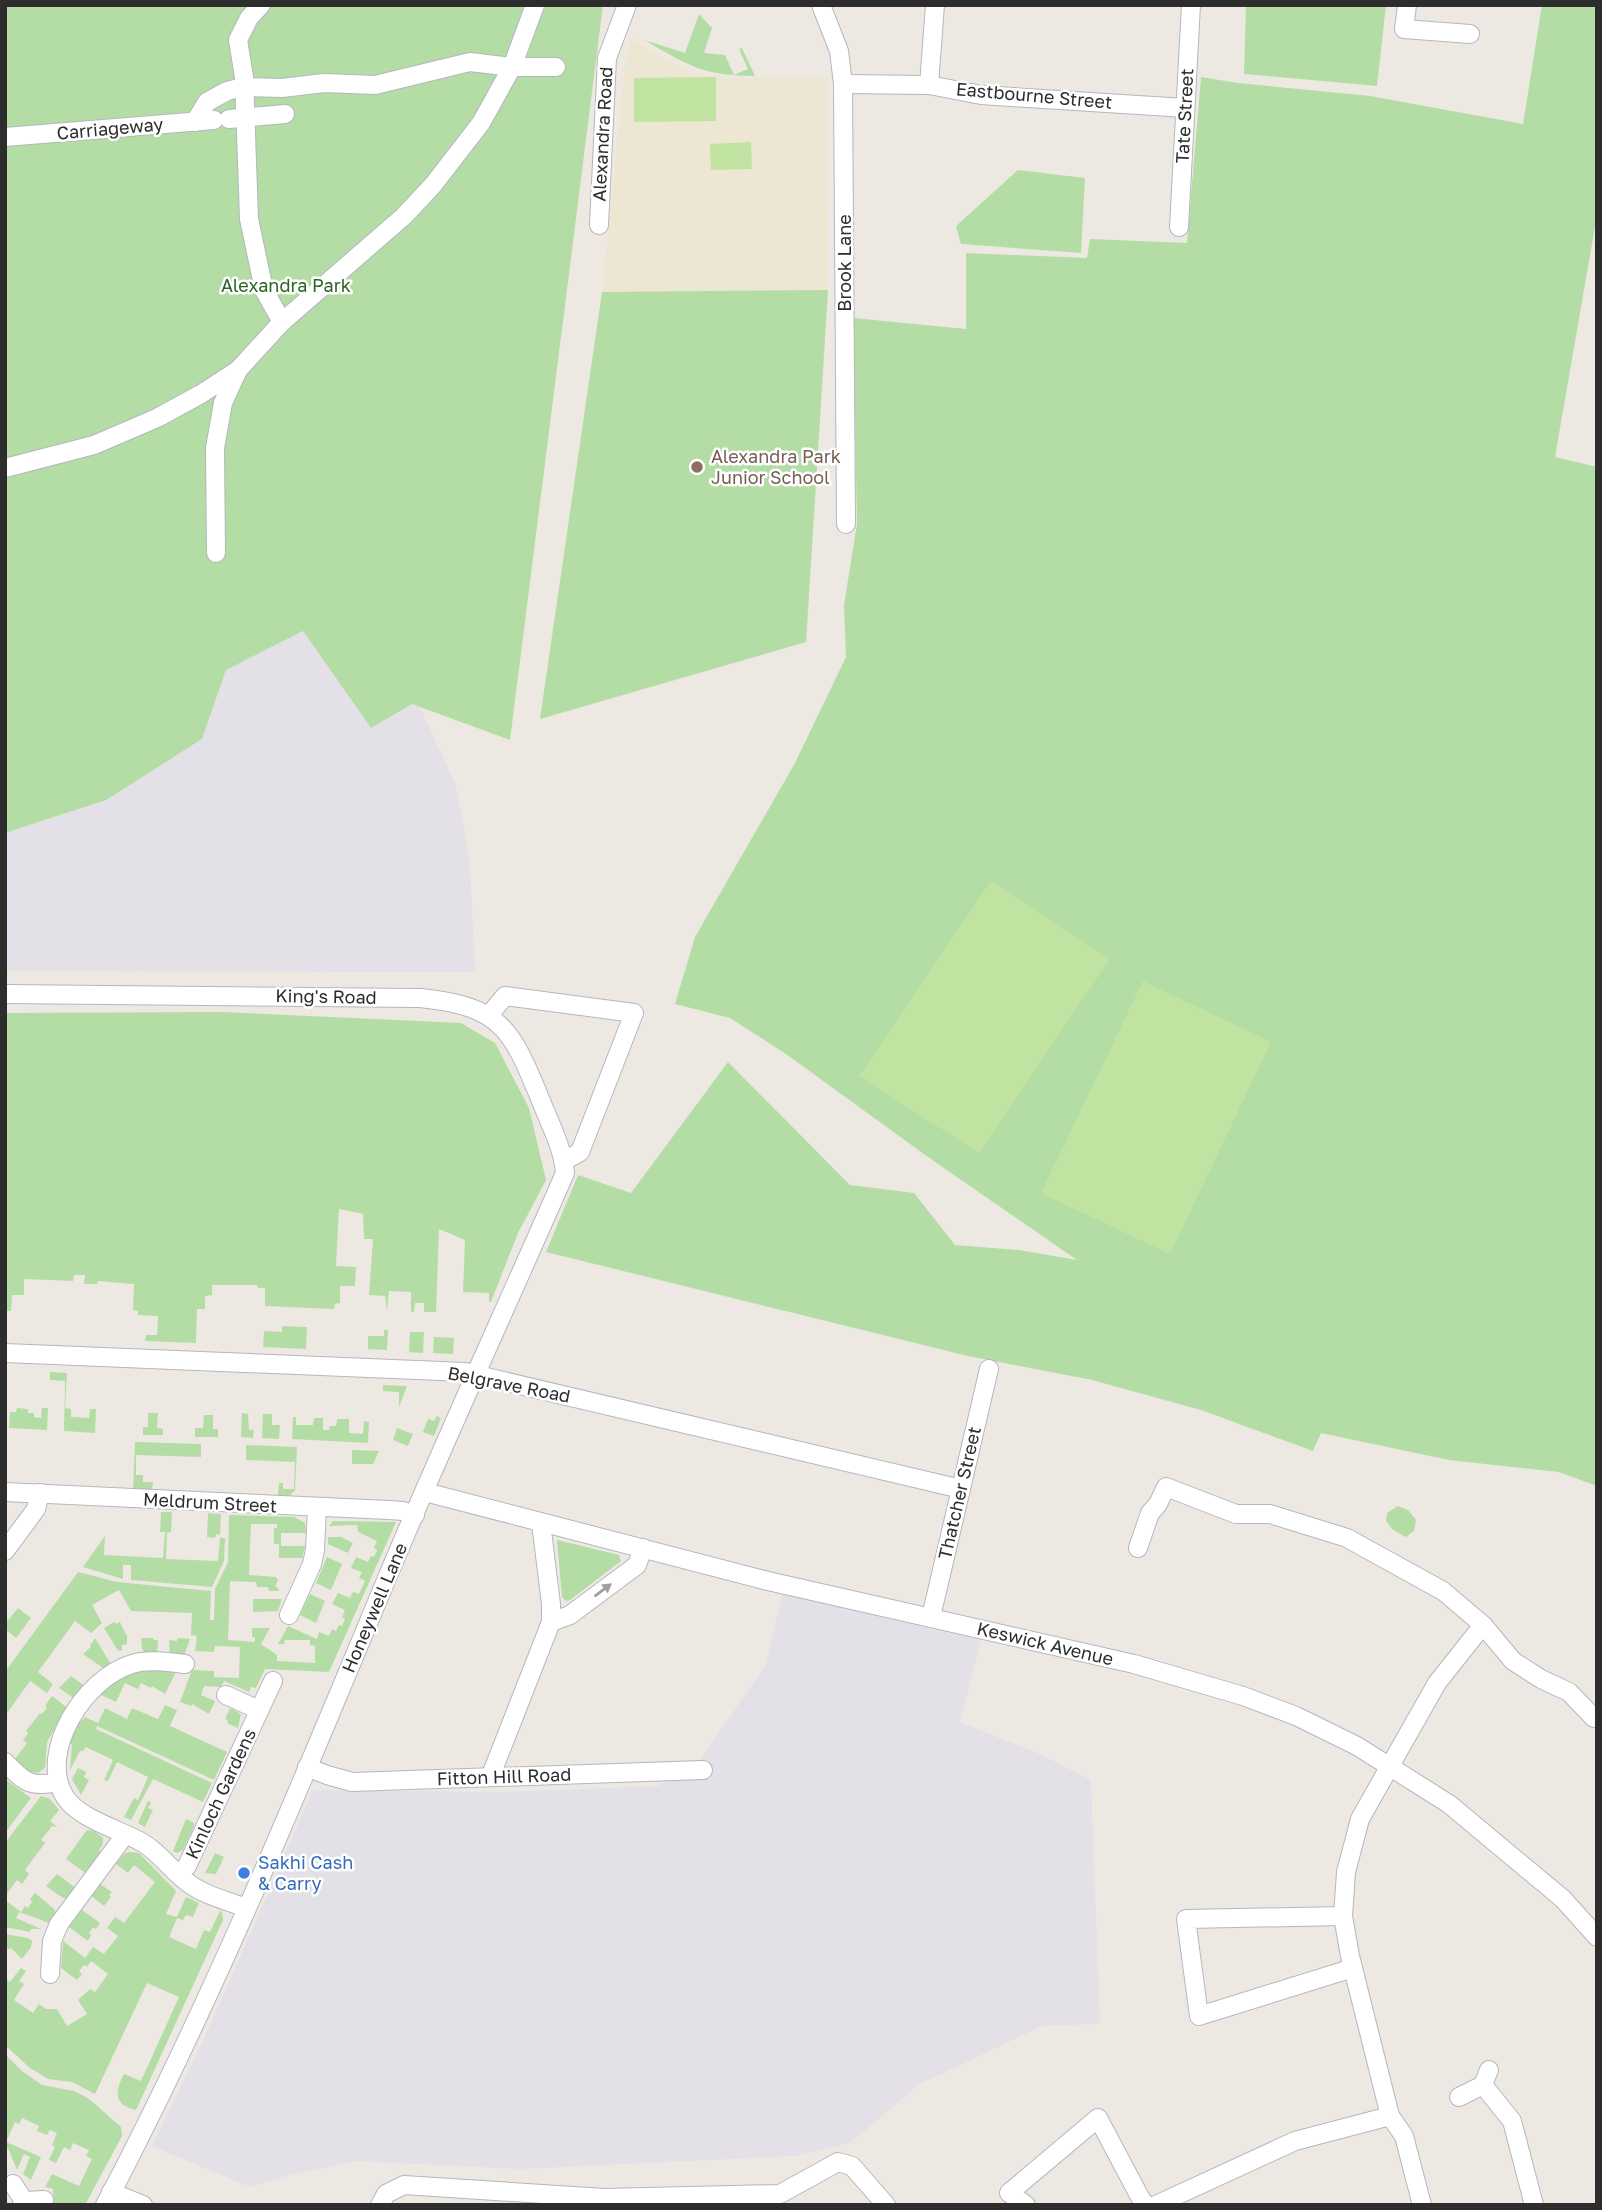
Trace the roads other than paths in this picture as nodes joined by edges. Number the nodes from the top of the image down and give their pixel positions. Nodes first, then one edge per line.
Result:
1 (261, 5) edge
2 (535, 5) edge
3 (627, 5) edge
4 (821, 5) edge
5 (935, 5) edge
6 (1191, 5) edge
7 (1407, 5) edge
8 (1470, 34) dead end
9 (512, 67) junction
10 (556, 67) dead end
11 (843, 84) junction
12 (929, 85) junction
13 (243, 86) junction
14 (1185, 108) junction
15 (285, 114) dead end
16 (230, 119) junction
17 (195, 122) junction
18 (5, 137) edge
19 (598, 225) dead end
20 (1179, 227) dead end
21 (282, 322) junction
22 (238, 370) junction
23 (5, 468) edge
24 (846, 524) dead end
25 (216, 553) dead end
26 (5, 994) edge
27 (489, 1015) junction
28 (564, 1161) junction
29 (5, 1353) edge
30 (989, 1369) dead end
31 (477, 1374) junction
32 (961, 1489) junction
33 (5, 1492) edge
34 (425, 1492) junction
35 (40, 1493) junction
36 (317, 1508) junction
37 (415, 1515) junction
38 (541, 1523) junction
39 (643, 1548) junction
40 (1138, 1548) dead end
41 (5, 1551) edge
42 (289, 1615) dead end
43 (931, 1618) junction
44 (551, 1622) junction
45 (1483, 1625) junction
46 (185, 1664) dead end
47 (273, 1681) dead end
48 (226, 1695) dead end
49 (260, 1710) junction
50 (1597, 1718) edge
51 (5, 1762) edge
52 (1391, 1765) junction
53 (307, 1767) junction
54 (703, 1770) dead end
55 (494, 1777) junction
56 (58, 1782) junction
57 (125, 1835) junction
58 (179, 1875) junction
59 (246, 1908) junction
60 (1343, 1916) junction
61 (1597, 1937) edge
62 (1353, 1968) junction
63 (50, 1974) dead end
64 (1459, 2097) dead end
65 (1390, 2116) junction
66 (13, 2184) dead end
67 (108, 2198) edge
68 (44, 2200) dead end
69 (23, 2203) edge
70 (142, 2205) edge
71 (380, 2205) edge
72 (886, 2205) edge
73 (1026, 2205) edge
74 (1146, 2205) edge
75 (1156, 2205) edge
76 (1422, 2205) edge
77 (1534, 2205) edge

1 - 13 street
2 - 9 street
3 - 19 street, Alexandra Road
4 - 11 street, Brook Lane
5 - 12 street
6 - 14 street, Tate Street
7 - 8 street
9 - 10 street
9 - 13 street
9 - 21 street
11 - 12 street, Eastbourne Street
11 - 24 street, Brook Lane
12 - 14 street, Eastbourne Street
13 - 16 street
13 - 17 street
14 - 20 street, Tate Street
15 - 16 street, Carriageway
16 - 17 street, Carriageway
16 - 21 street
17 - 18 street, Carriageway
21 - 22 street
22 - 23 street
22 - 25 street
26 - 27 street, King's Road
27 - 28 street
27 - 28 street, Honeywell Lane
28 - 31 street, Honeywell Lane
29 - 31 street, Belgrave Road
30 - 32 street, Thatcher Street
31 - 32 street, Belgrave Road
31 - 34 street, Honeywell Lane
32 - 43 street, Thatcher Street
33 - 35 street, Meldrum Street
34 - 37 street, Honeywell Lane
34 - 38 street, Keswick Avenue
35 - 36 street, Meldrum Street
35 - 41 street
36 - 37 street, Meldrum Street
36 - 42 street
37 - 53 street, Honeywell Lane
38 - 39 street, Keswick Avenue
38 - 44 street
39 - 43 street, Keswick Avenue
44 -> 39 street
40 - 45 street
43 - 52 street, Keswick Avenue
44 - 55 street
45 - 50 street
45 - 52 street
46 - 56 street
47 - 49 street, Kinloch Gardens
48 - 49 street, Kinloch Gardens
49 - 58 street, Kinloch Gardens
51 - 56 street
52 - 60 street
52 - 61 street, Keswick Avenue
53 - 55 street, Fitton Hill Road
53 - 59 street, Honeywell Lane
54 - 55 street, Fitton Hill Road
56 - 57 street
57 - 58 street
57 - 63 street
58 - 59 street
59 - 67 street, Honeywell Lane
60 - 62 street
60 - 62 street
62 - 65 street
64 - 77 street
65 - 75 street
65 - 76 street
66 - 69 street
67 - 70 street
68 - 69 street
71 - 72 street
73 - 74 street

